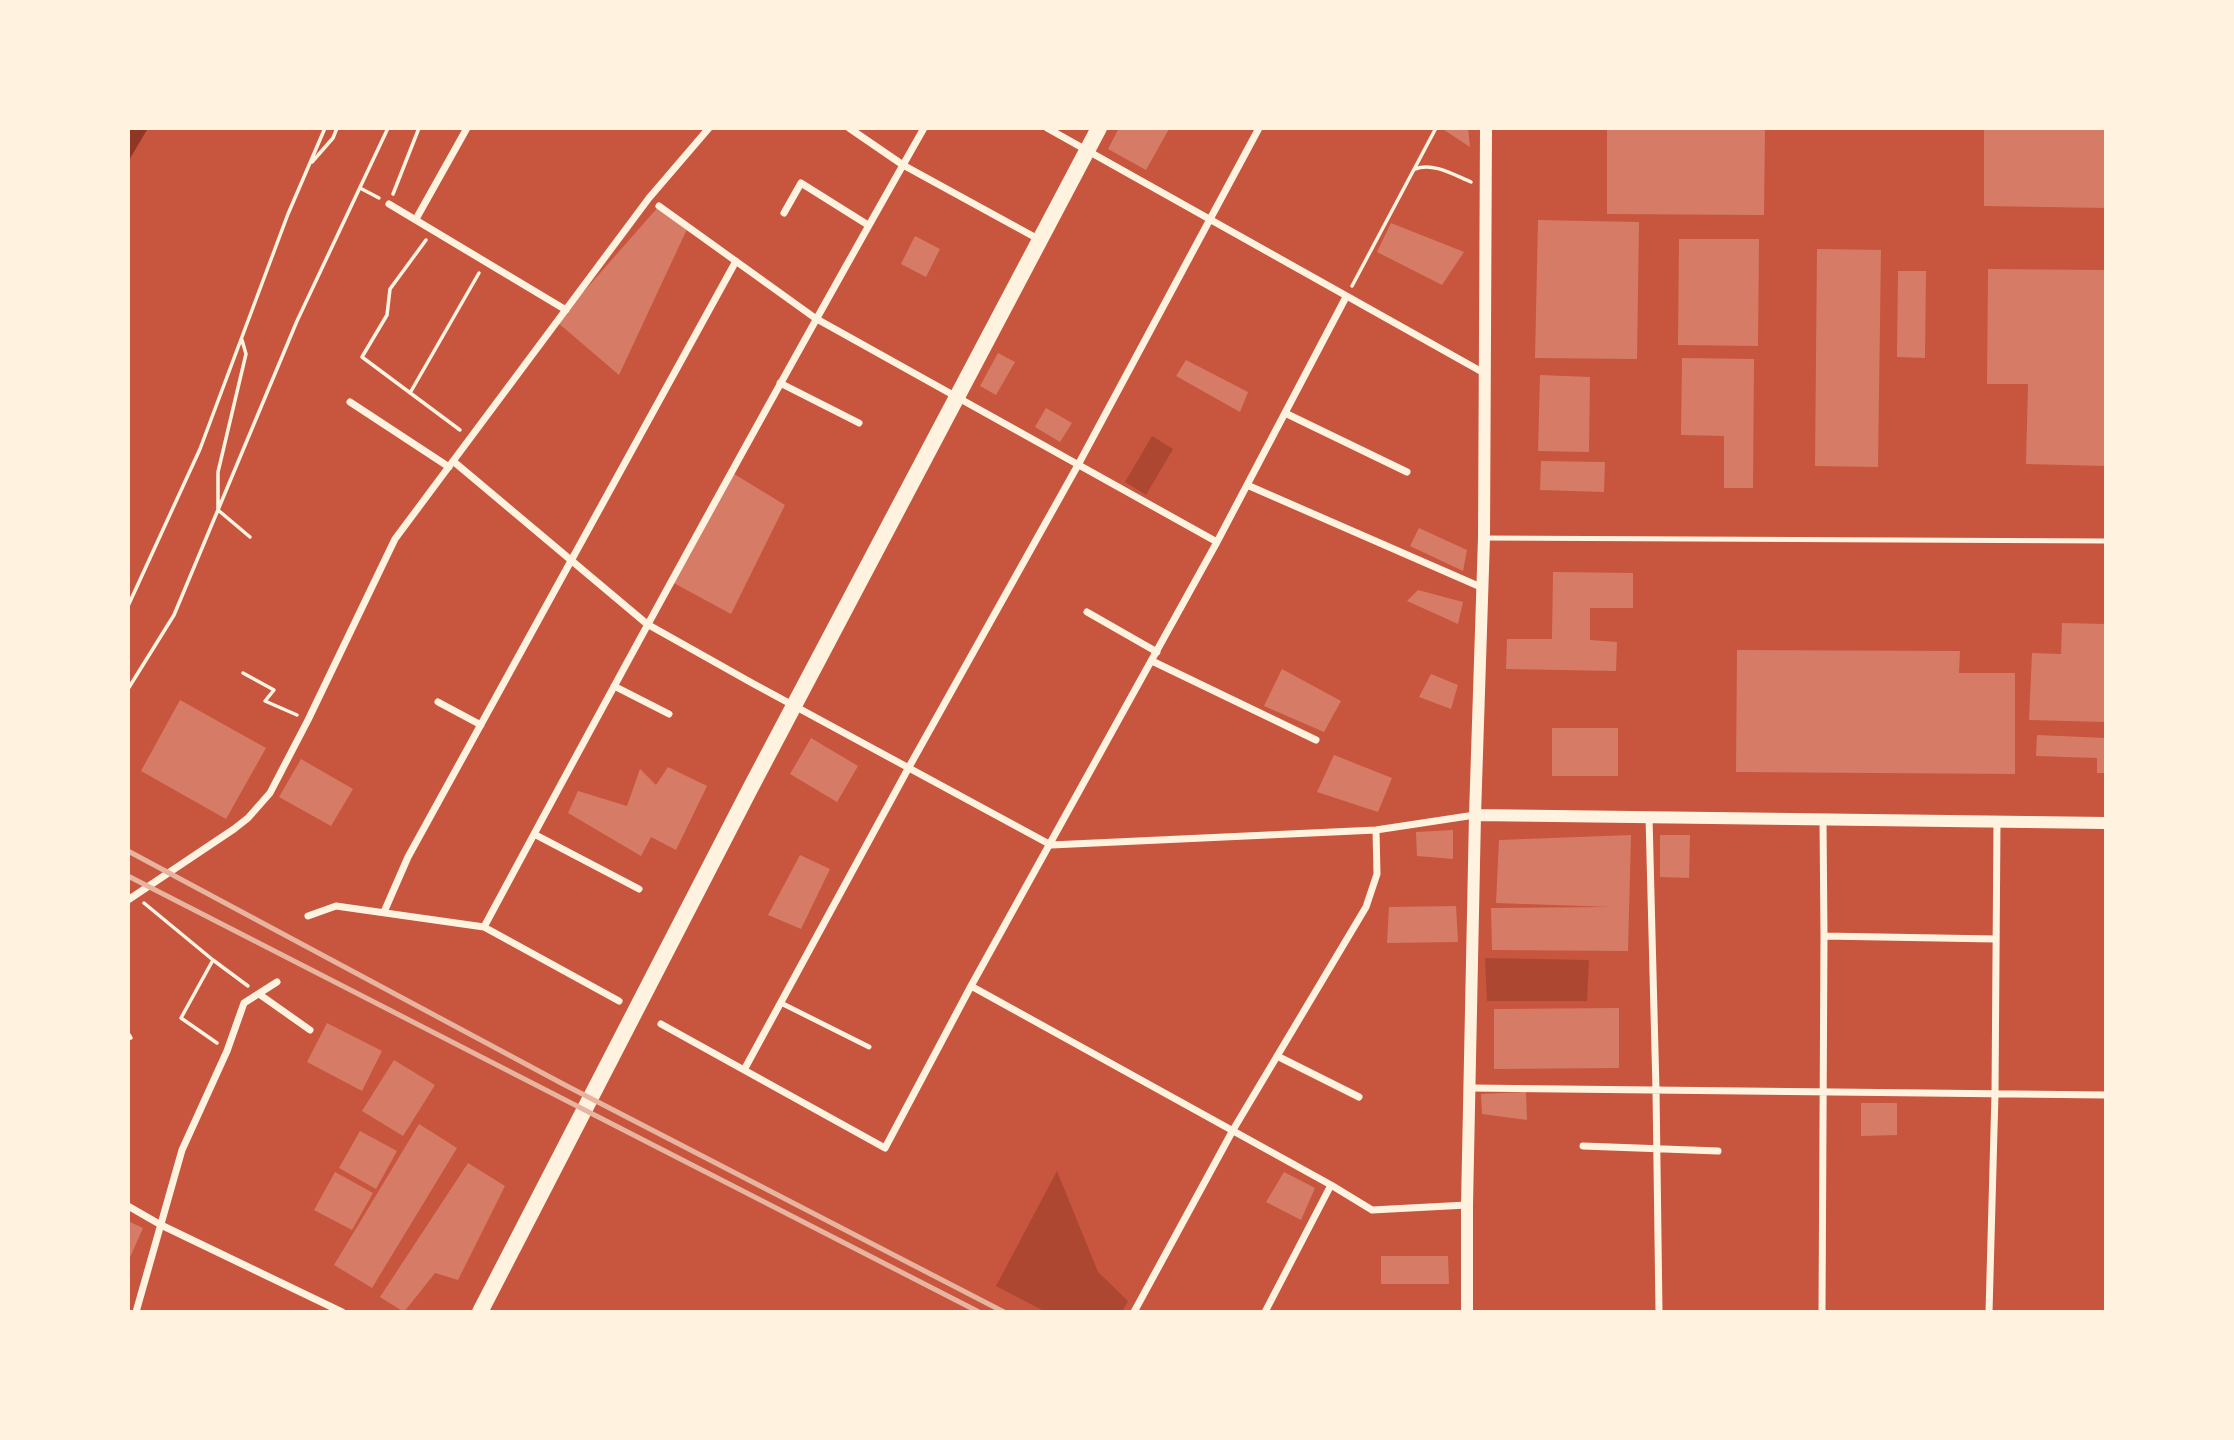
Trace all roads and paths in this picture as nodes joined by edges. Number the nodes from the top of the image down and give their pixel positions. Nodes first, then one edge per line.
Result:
1 (325, 128) edge
2 (337, 128) edge
3 (388, 128) edge
4 (419, 128) edge
5 (467, 128) edge
6 (709, 128) edge
7 (849, 128) edge
8 (924, 128) edge
9 (1047, 128) edge
10 (1099, 128) edge
11 (1259, 128) edge
12 (1436, 128) edge
13 (1486, 128) edge
14 (1087, 152) junction
15 (903, 165) junction
16 (308, 166) junction
17 (1414, 170) junction
18 (360, 188) junction
19 (1486, 188) junction
20 (389, 204) junction
21 (659, 206) dead end
22 (784, 213) dead end
23 (1209, 218) junction
24 (416, 219) junction
25 (868, 225) junction
26 (433, 230) junction
27 (1040, 240) junction
28 (737, 261) junction
29 (486, 262) junction
30 (1346, 297) junction
31 (566, 310) junction
32 (816, 318) junction
33 (241, 338) junction
34 (1485, 373) junction
35 (780, 383) junction
36 (410, 393) junction
37 (956, 398) junction
38 (350, 402) dead end
39 (1285, 413) junction
40 (859, 423) dead end
41 (471, 438) junction
42 (451, 464) junction
43 (1078, 465) junction
44 (1407, 472) dead end
45 (1247, 485) junction
46 (218, 510) junction
47 (250, 537) dead end
48 (1484, 538) junction
49 (2106, 541) edge
50 (1217, 542) junction
51 (572, 561) junction
52 (1483, 588) junction
53 (128, 606) edge
54 (1087, 612) dead end
55 (647, 624) junction
56 (1157, 652) junction
57 (1152, 661) junction
58 (243, 673) dead end
59 (614, 685) junction
60 (128, 689) edge
61 (438, 702) dead end
62 (794, 705) junction
63 (669, 714) dead end
64 (308, 720) junction
65 (481, 725) junction
66 (1316, 740) dead end
67 (909, 767) junction
68 (1475, 815) junction
69 (1650, 817) junction
70 (1823, 820) junction
71 (1997, 822) junction
72 (2106, 823) edge
73 (1376, 830) junction
74 (534, 834) junction
75 (1051, 845) junction
76 (639, 889) dead end
77 (131, 898) edge
78 (384, 912) junction
79 (308, 916) dead end
80 (484, 927) junction
81 (1824, 936) junction
82 (1995, 939) junction
83 (213, 960) junction
84 (277, 982) dead end
85 (971, 986) junction
86 (259, 994) junction
87 (619, 1001) dead end
88 (781, 1003) junction
89 (661, 1024) dead end
90 (310, 1030) dead end
91 (869, 1047) dead end
92 (227, 1051) junction
93 (1278, 1056) junction
94 (744, 1070) junction
95 (1470, 1088) junction
96 (1656, 1090) junction
97 (1823, 1092) junction
98 (1995, 1094) junction
99 (2106, 1095) edge
100 (1359, 1097) dead end
101 (1233, 1130) junction
102 (1583, 1146) dead end
103 (1657, 1149) junction
104 (1718, 1151) dead end
105 (1331, 1185) junction
106 (1467, 1205) junction
107 (128, 1206) edge
108 (161, 1225) junction
109 (136, 1312) edge
110 (342, 1312) edge
111 (480, 1312) edge
112 (1134, 1312) edge
113 (1265, 1312) edge
114 (1467, 1312) edge
115 (1659, 1312) edge
116 (1822, 1312) edge
117 (1989, 1312) edge

1 - 16 path
2 - 16 path
3 - 18 path
4 - 20 path
5 - 24 street
6 - 31 street
7 - 15 street
8 - 15 street
9 - 14 street
10 - 14 main road
11 - 23 street
12 - 17 path
13 - 19 street
14 - 23 street
14 - 27 main road
15 - 25 street
15 - 27 street
16 - 33 path
17 - 19 path
17 - 30 path
18 - 20 path
18 - 46 path
19 - 34 street
20 - 24 street
21 - 28 street
22 - 25 street
23 - 30 street
23 - 43 street
24 - 26 street
25 - 32 street
26 - 29 street
26 - 36 path
27 - 37 main road
28 - 32 street
28 - 51 street
29 - 31 street
29 - 36 path
30 - 34 street
30 - 39 street
31 - 41 street
32 - 35 street
32 - 37 street
33 - 46 path
33 - 53 path
34 - 48 street
35 - 40 street
35 - 55 street
36 - 41 path
37 - 43 street
37 - 62 main road
38 - 42 street
39 - 44 street
39 - 45 street
41 - 42 street
42 - 51 street
42 - 64 street
43 - 50 street
43 - 67 street
45 - 50 street
45 - 52 street
46 - 47 path
46 - 60 path
48 - 49 lane
48 - 52 street
50 - 56 street
51 - 55 street
51 - 65 street
52 - 68 street
54 - 56 street
55 - 59 street
55 - 62 street
56 - 57 street
57 - 66 street
57 - 75 street
58 - 64 path
59 - 63 street
59 - 74 street
61 - 65 street
62 - 67 street
62 - 111 main road
64 - 77 street
65 - 78 street
67 - 75 street
67 - 88 street
68 - 69 street
68 - 73 street
68 - 95 street
69 - 70 street
69 - 96 street
70 - 71 street
70 - 81 street
71 - 72 street
71 - 82 street
73 - 75 street
73 - 93 street
74 - 76 street
74 - 80 street
75 - 85 street
77 - 83 path
78 - 79 street
78 - 80 street
80 - 87 street
81 - 82 street
81 - 97 street
82 - 98 street
83 - 86 path
83 - 92 path
84 - 86 street
85 - 94 street
85 - 101 street
86 - 90 street
86 - 92 street
88 - 91 lane
88 - 94 street
89 - 94 street
92 - 108 street
93 - 100 street
93 - 101 street
95 - 96 street
95 - 106 street
96 - 97 street
96 - 103 street
97 - 98 street
97 - 116 street
98 - 99 street
98 - 117 street
101 - 105 street
101 - 112 street
102 - 103 street
103 - 104 street
103 - 115 street
105 - 106 street
105 - 113 street
106 - 114 street
107 - 108 street
108 - 109 street
108 - 110 street

